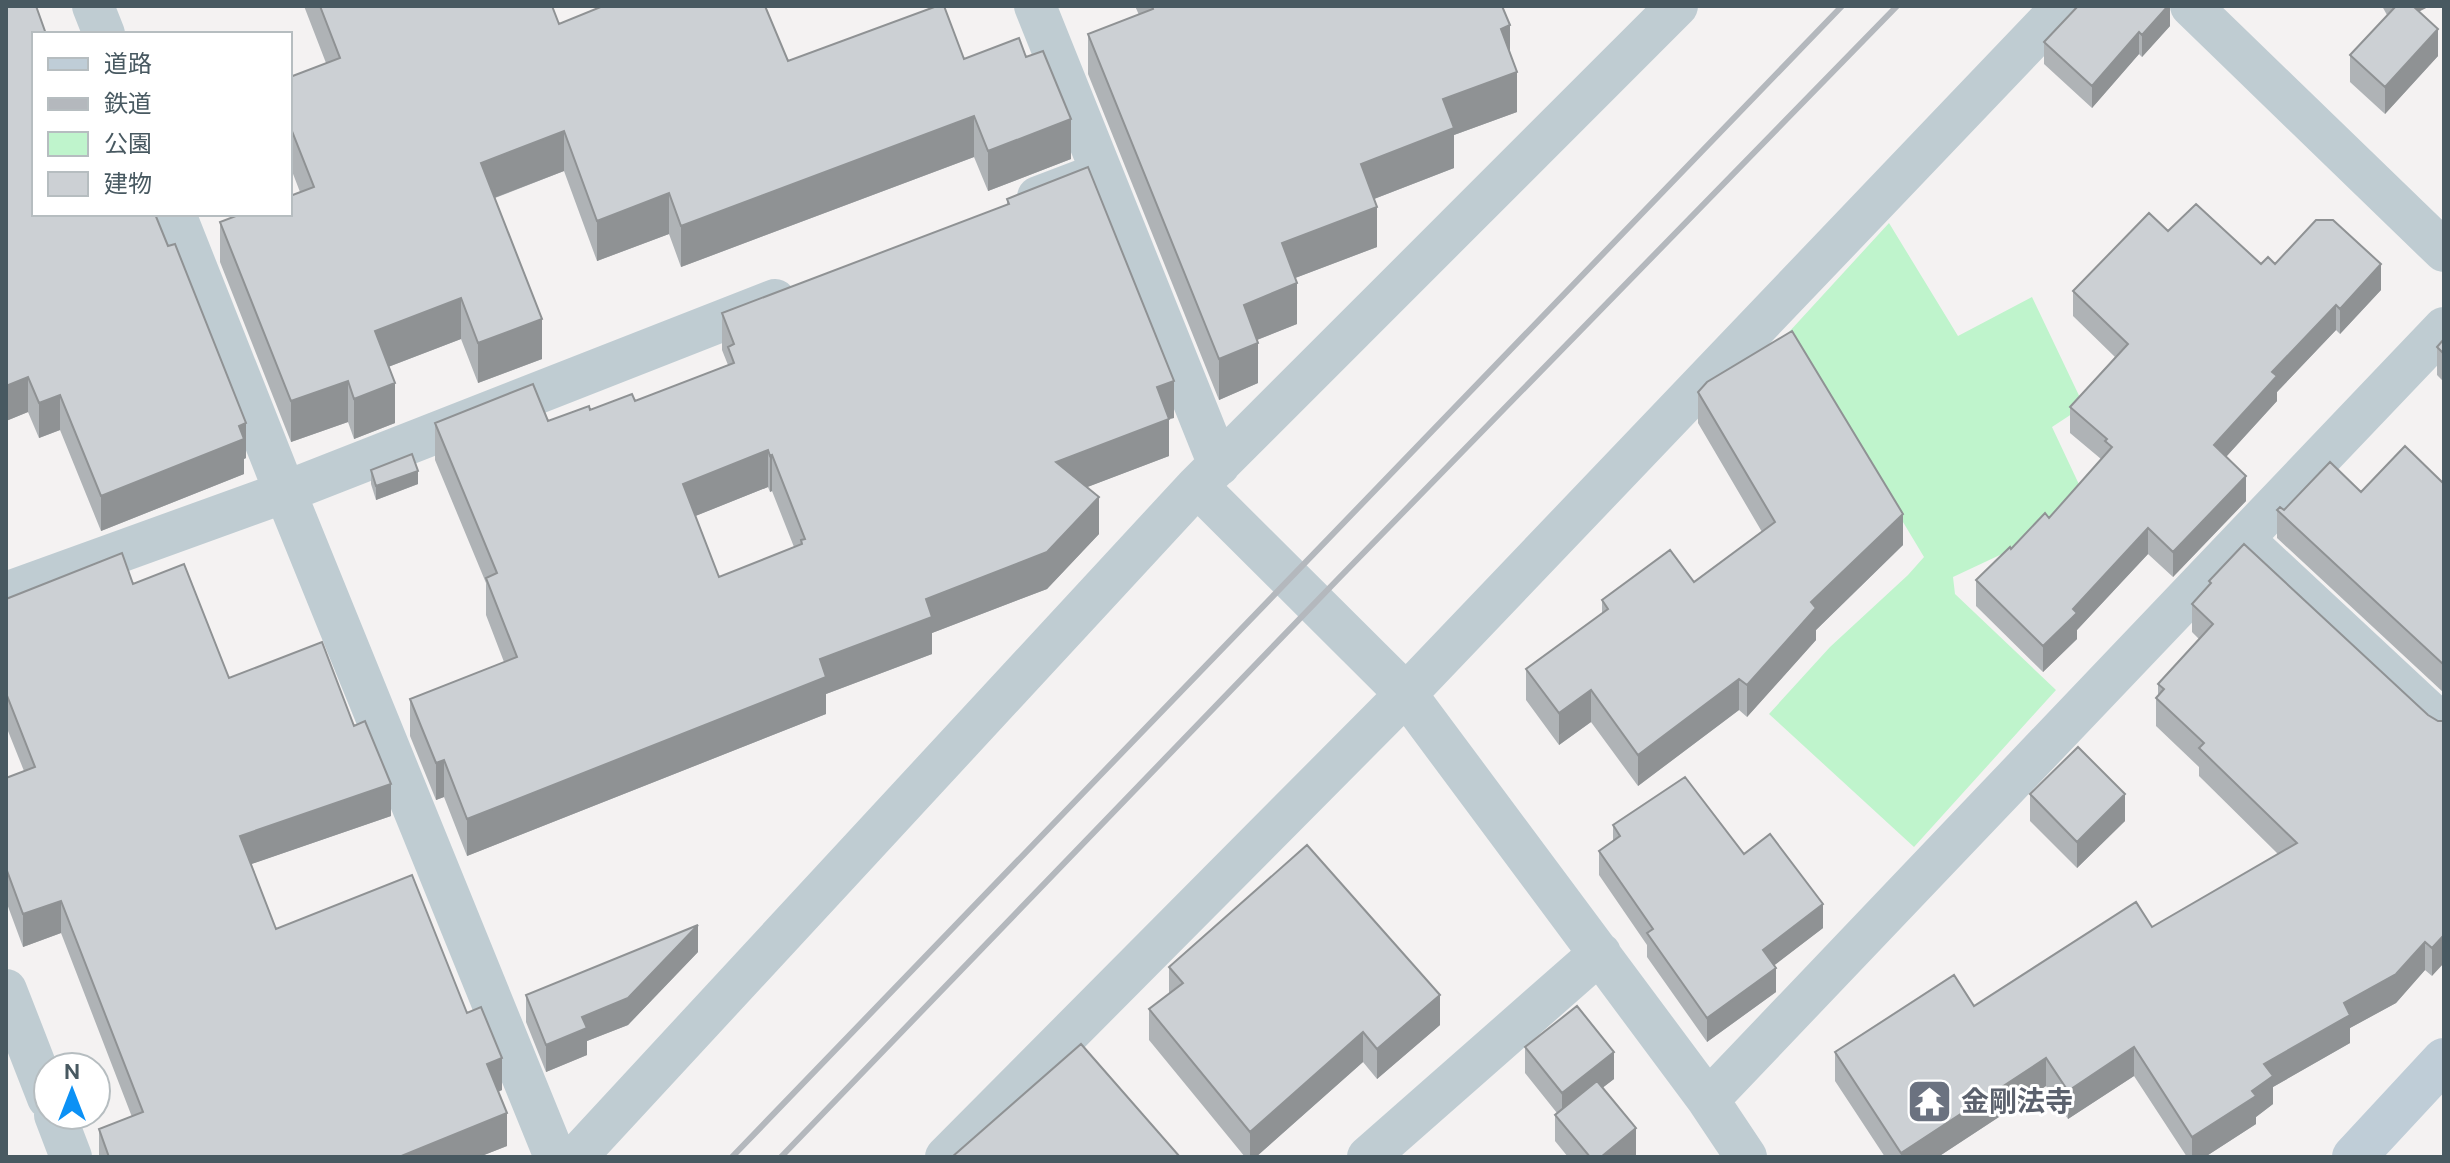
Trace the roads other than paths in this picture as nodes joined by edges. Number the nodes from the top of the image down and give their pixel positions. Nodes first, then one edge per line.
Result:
1 (93, 6) edge
2 (1035, 6) edge
3 (1677, 6) edge
4 (2063, 6) edge
5 (2191, 6) edge
6 (103, 32) edge
7 (1101, 173) junction
8 (997, 213) edge
9 (176, 216) edge
10 (2444, 251) edge
11 (804, 289) edge
12 (2444, 328) edge
13 (1208, 475) junction
14 (285, 492) junction
15 (2243, 539) junction
16 (6, 593) edge
17 (1406, 694) junction
18 (2444, 726) edge
19 (1600, 953) junction
20 (6, 990) edge
21 (32, 1057) edge
22 (2444, 1060) edge
23 (1708, 1100) junction
24 (61, 1131) edge
25 (71, 1157) edge
26 (555, 1157) edge
27 (576, 1157) edge
28 (946, 1157) edge
29 (1368, 1157) edge
30 (1746, 1157) edge
31 (2354, 1157) edge

1 - 6 street
2 - 7 street
3 - 13 street
4 - 17 street
5 - 10 street
7 - 8 street
7 - 13 street
9 - 14 street
11 - 14 street
12 - 15 street
13 - 17 street
13 - 27 street
14 - 16 street
14 - 26 street
15 - 18 street
15 - 23 street
17 - 19 street
17 - 28 street
19 - 23 street
19 - 29 street
20 - 21 street
22 - 31 street
23 - 30 street
24 - 25 street

